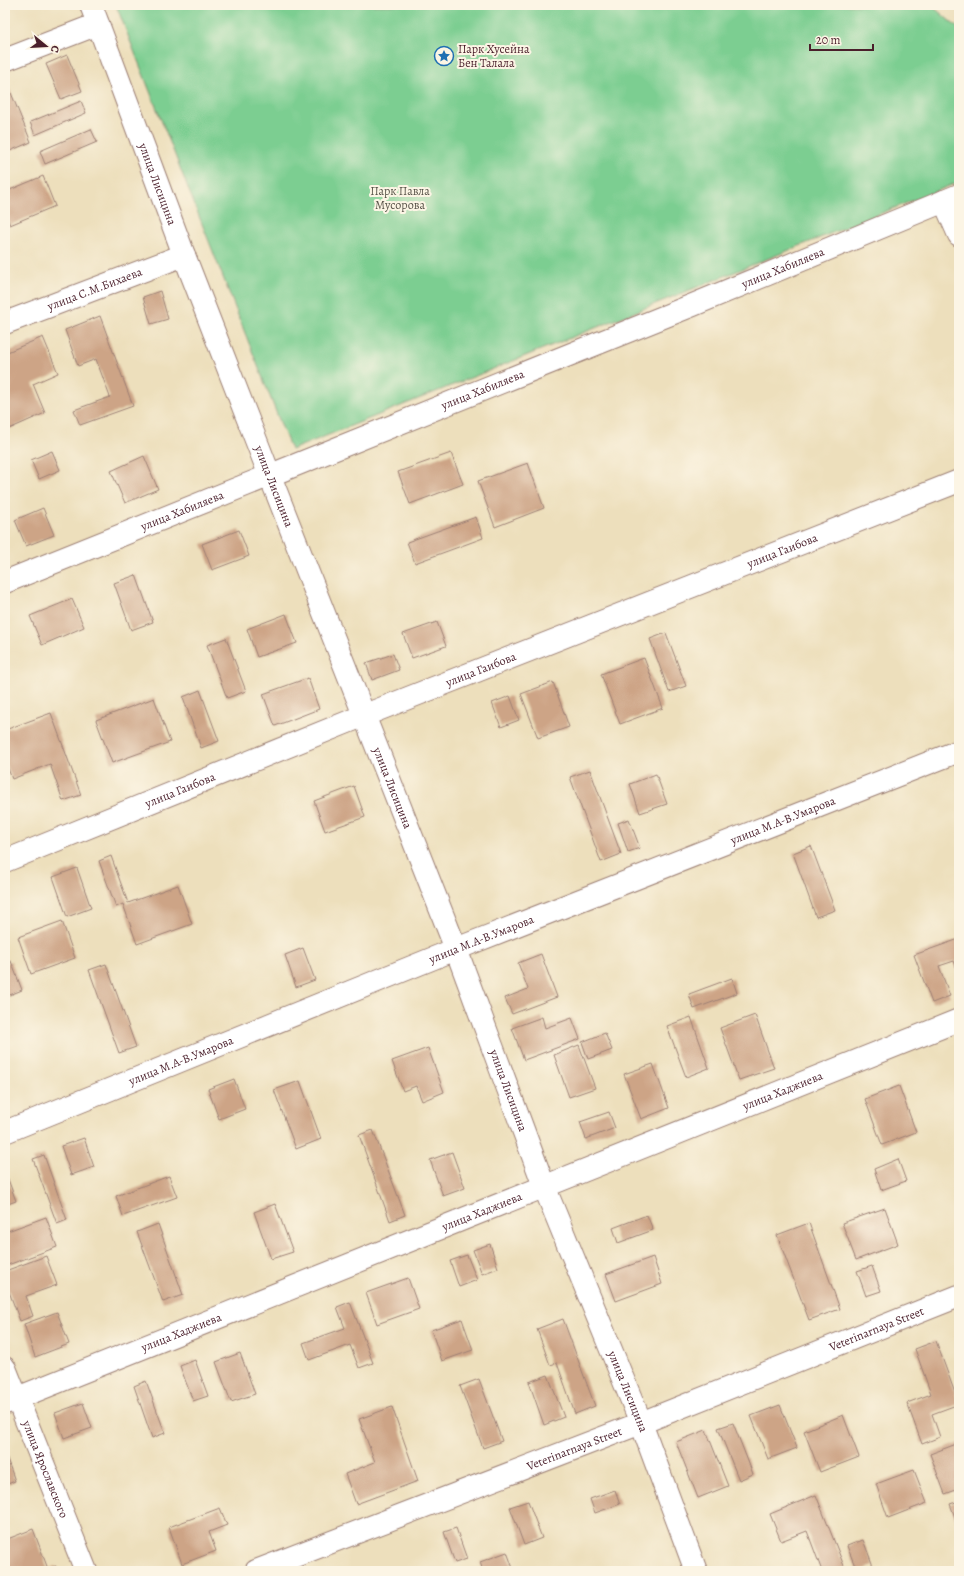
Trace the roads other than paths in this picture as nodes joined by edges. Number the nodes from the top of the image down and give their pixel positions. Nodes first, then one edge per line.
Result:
1 (94, 15) edge
2 (5, 60) edge
3 (952, 198) edge
4 (959, 235) edge
5 (184, 255) junction
6 (5, 323) edge
7 (270, 476) junction
8 (959, 481) edge
9 (5, 582) edge
10 (365, 715) junction
11 (959, 751) edge
12 (5, 861) edge
13 (456, 949) junction
14 (959, 1020) edge
15 (5, 1132) edge
16 (544, 1186) junction
17 (959, 1296) edge
18 (5, 1368) edge
19 (10, 1401) edge
20 (641, 1423) junction
21 (86, 1571) edge
22 (256, 1571) edge
23 (696, 1571) edge

1 - 2 street
1 - 5 street, улица Лисицина
3 - 4 street
3 - 7 street, улица Хабиляева
5 - 6 street, улица С.М.Бихаева
5 - 7 street, улица Лисицина
7 - 9 street, улица Хабиляева
7 - 10 street, улица Лисицина
8 - 10 street, улица Гаибова
10 - 12 street, улица Гаибова
10 - 13 street, улица Лисицина
11 - 13 street, улица М.А-В.Умарова
13 - 15 street, улица М.А-В.Умарова
13 - 16 street, улица Лисицина
14 - 16 street, улица Хаджиева
16 - 19 street, улица Хаджиева
16 - 20 street, улица Лисицина
17 - 20 street, Veterinarnaya Street
18 - 19 street, улица Ярославского
19 - 21 street, улица Ярославского
20 - 22 street, Veterinarnaya Street
20 - 23 street, улица Лисицина

